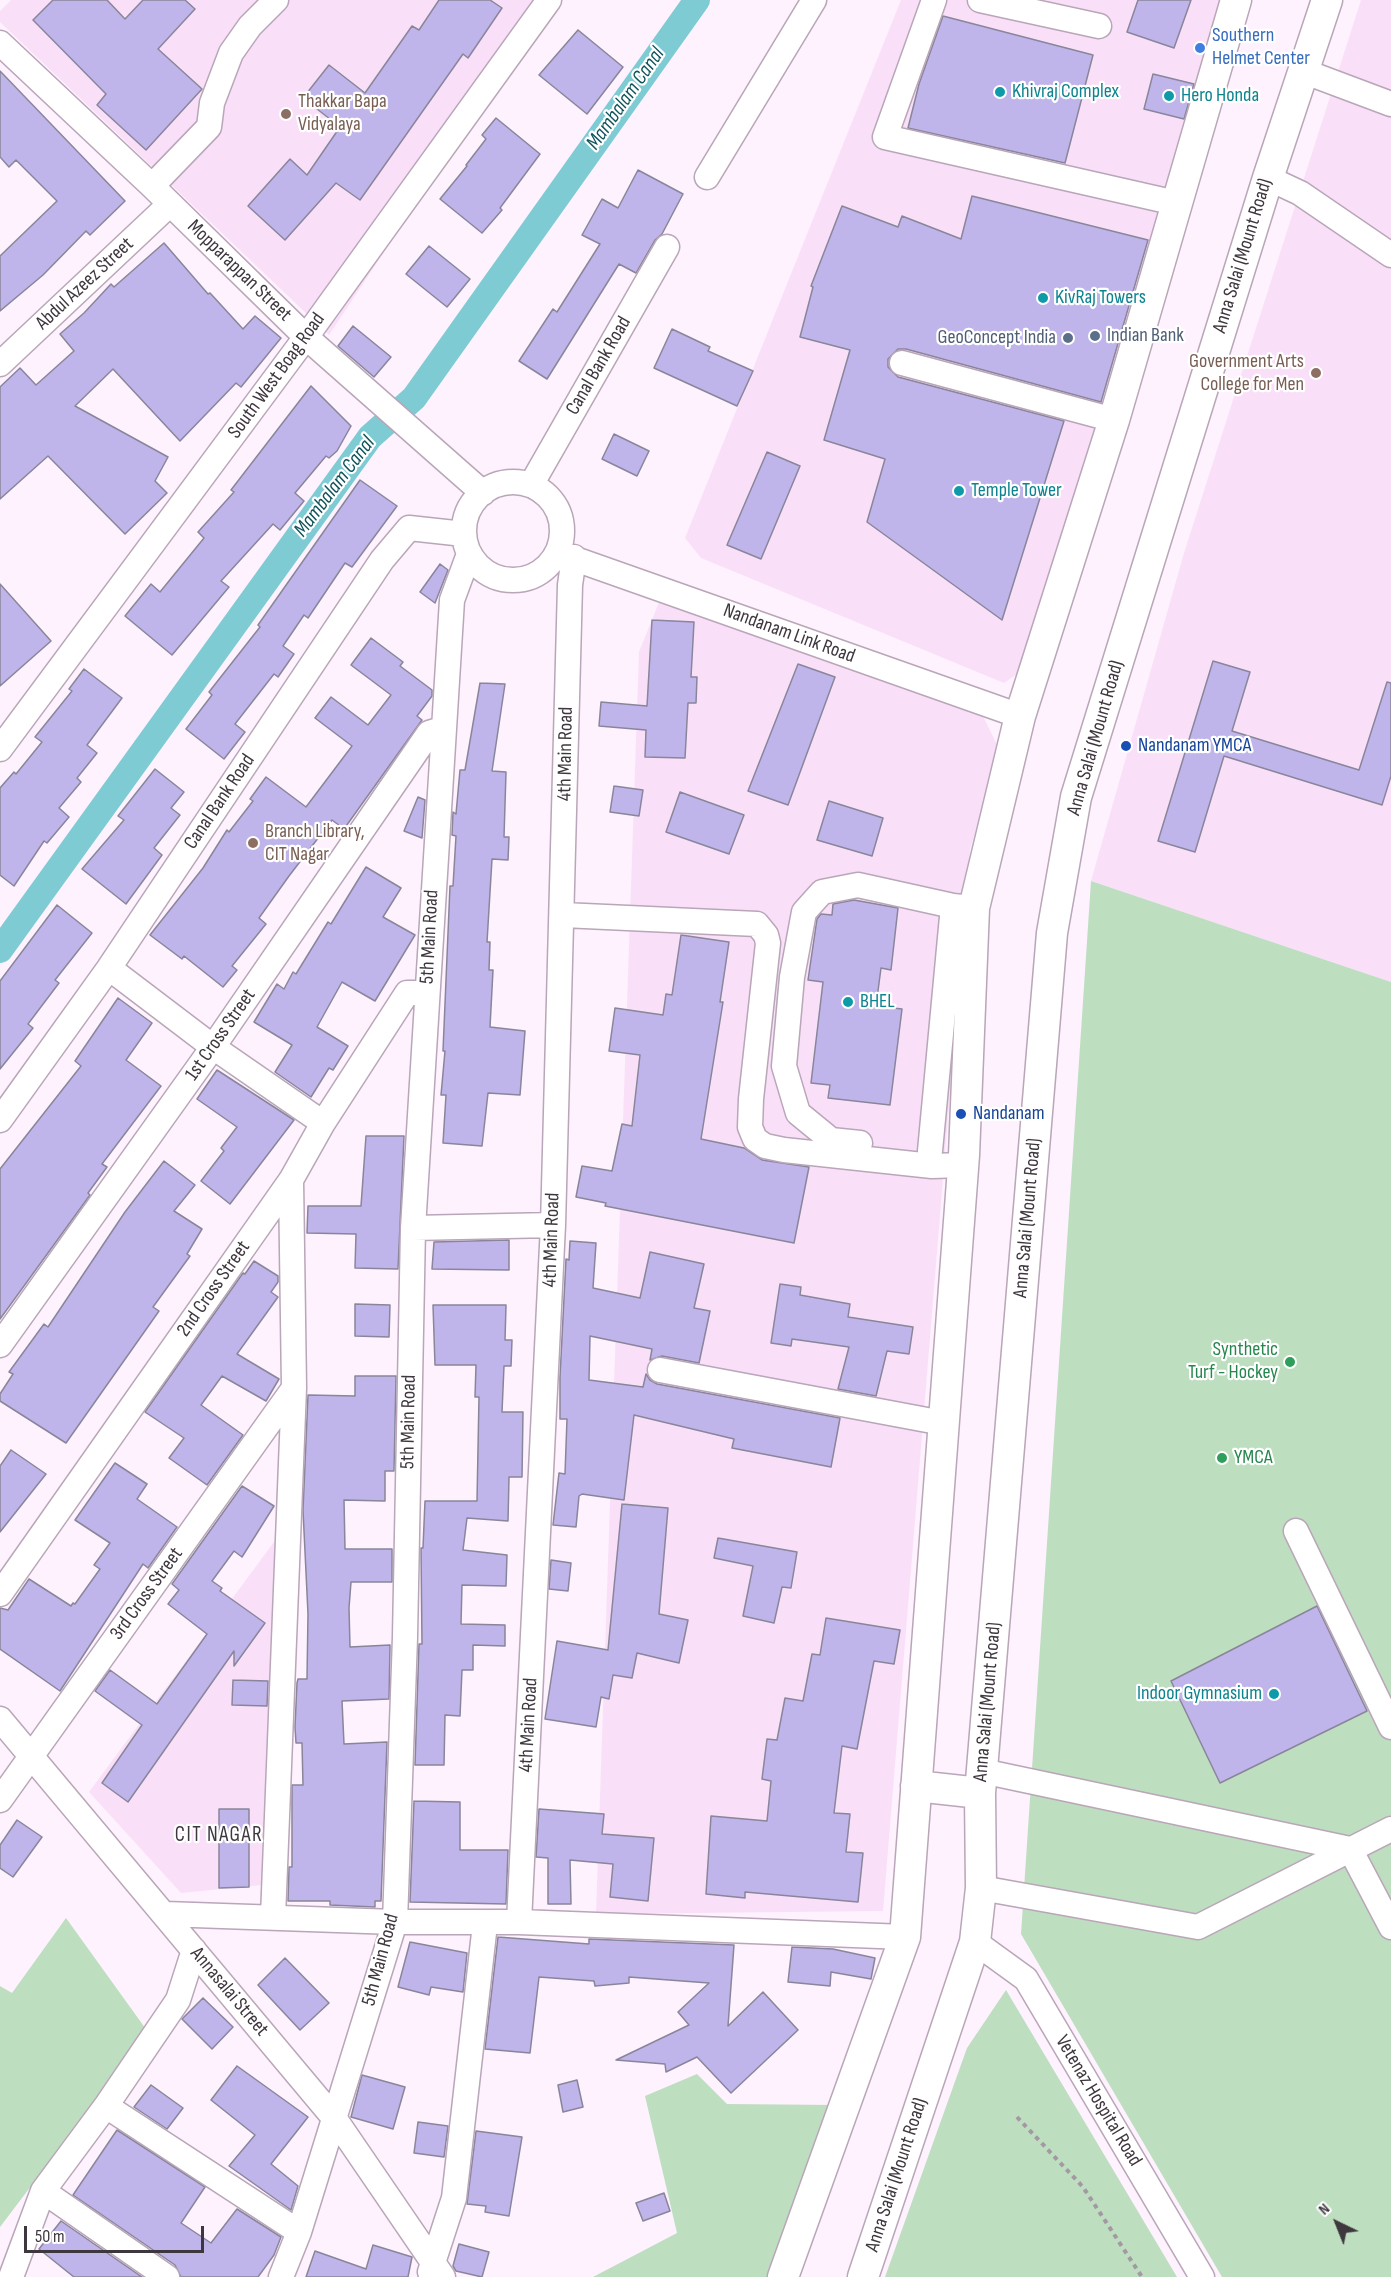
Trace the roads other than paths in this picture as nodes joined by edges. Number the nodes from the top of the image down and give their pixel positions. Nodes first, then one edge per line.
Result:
1 (276, 0) edge
2 (549, 0) edge
3 (813, 0) edge
4 (934, 0) edge
5 (980, 0) edge
6 (1236, 0) edge
7 (1336, 0) edge
8 (1323, 13) edge
9 (1098, 26) dead end
10 (0, 44) edge
11 (1303, 71) junction
12 (1391, 104) edge
13 (707, 177) dead end
14 (1268, 178) junction
15 (152, 186) junction
16 (1176, 203) junction
17 (170, 204) junction
18 (667, 248) dead end
19 (1391, 255) edge
20 (306, 337) junction
21 (902, 363) dead end
22 (0, 364) edge
23 (1114, 420) junction
24 (531, 485) junction
25 (483, 493) junction
26 (466, 544) junction
27 (566, 555) junction
28 (1020, 716) junction
29 (442, 729) junction
30 (0, 749) edge
31 (964, 907) junction
32 (563, 915) junction
33 (109, 968) junction
34 (427, 993) junction
35 (213, 1047) junction
36 (0, 1120) edge
37 (323, 1124) junction
38 (930, 1151) junction
39 (963, 1160) junction
40 (291, 1179) junction
41 (553, 1225) junction
42 (413, 1228) junction
43 (0, 1345) edge
44 (660, 1370) dead end
45 (294, 1388) junction
46 (943, 1423) junction
47 (1296, 1531) dead end
48 (0, 1594) edge
49 (0, 1719) edge
50 (1391, 1727) edge
51 (32, 1755) junction
52 (981, 1782) junction
53 (916, 1786) junction
54 (0, 1800) edge
55 (1391, 1829) edge
56 (1350, 1849) junction
57 (981, 1887) junction
58 (165, 1914) junction
59 (273, 1917) junction
60 (395, 1922) junction
61 (519, 1922) junction
62 (485, 1924) junction
63 (1391, 1928) edge
64 (905, 1937) junction
65 (975, 1942) junction
66 (194, 1950) junction
67 (106, 2106) junction
68 (335, 2119) junction
69 (43, 2191) junction
70 (299, 2232) junction
71 (435, 2272) edge
72 (11, 2277) edge
73 (167, 2277) edge
74 (281, 2277) edge
75 (783, 2277) edge
76 (863, 2277) edge
77 (1202, 2277) edge

1 - 15 street
2 - 20 street, South West Boag Road
3 - 13 street
4 - 16 street
5 - 9 street
6 - 16 main road
7 - 8 main road, Anna Salai (Mount Road)
8 - 11 main road, Anna Salai (Mount Road)
10 - 15 street, Mopparappan Street
11 - 12 street
11 - 14 main road, Anna Salai (Mount Road)
14 - 19 street
14 - 52 main road, Anna Salai (Mount Road)
15 - 17 street, Mopparappan Street
16 - 23 main road
17 - 20 street, Mopparappan Street
17 - 22 street, Abdul Azeez Street
18 - 24 street, Canal Bank Road
20 - 25 street, Mopparappan Street
20 - 30 street, South West Boag Road
21 - 23 street
23 - 28 main road
24 - 25 street
24 - 27 street
25 - 26 street
26 - 27 street
26 - 29 street, 5th Main Road
26 - 33 street, Canal Bank Road
27 - 28 street, Nandanam Link Road
27 - 32 street, 4th Main Road
28 - 31 main road
29 - 34 street, 5th Main Road
29 - 35 street, 1st Cross Street
31 - 38 street
31 - 38 street
31 - 39 main road
32 - 39 street
32 - 41 street, 4th Main Road
33 - 35 street
33 - 36 street, Canal Bank Road
34 - 37 street, 2nd Cross Street
34 - 42 street, 5th Main Road
35 - 37 street
35 - 43 street, 1st Cross Street
37 - 40 street, 2nd Cross Street
38 - 39 street
39 - 46 main road
40 - 45 street
40 - 48 street, 2nd Cross Street
41 - 42 street
41 - 61 street, 4th Main Road
42 - 60 street, 5th Main Road
44 - 46 street
45 - 51 street, 3rd Cross Street
45 - 59 street
46 - 53 main road
47 - 50 street
49 - 51 street, Annasalai Street
51 - 54 street, 3rd Cross Street
51 - 58 street, Annasalai Street
52 - 53 main road
52 - 56 street
52 - 57 main road, Anna Salai (Mount Road)
53 - 64 main road
55 - 56 street
56 - 57 street
56 - 63 street
57 - 65 main road, Anna Salai (Mount Road)
58 - 59 street
58 - 66 street, Annasalai Street
59 - 60 street
60 - 62 street
60 - 68 street, 5th Main Road
61 - 62 street
61 - 64 street
62 - 71 street
64 - 75 main road
65 - 76 main road, Anna Salai (Mount Road)
65 - 77 street, Vetenaz Hospital Road
66 - 67 street
66 - 68 street, Annasalai Street
67 - 69 street
67 - 70 street
68 - 70 street, 5th Main Road
68 - 71 street, Annasalai Street
69 - 72 street
69 - 73 street
70 - 74 street, 5th Main Road

